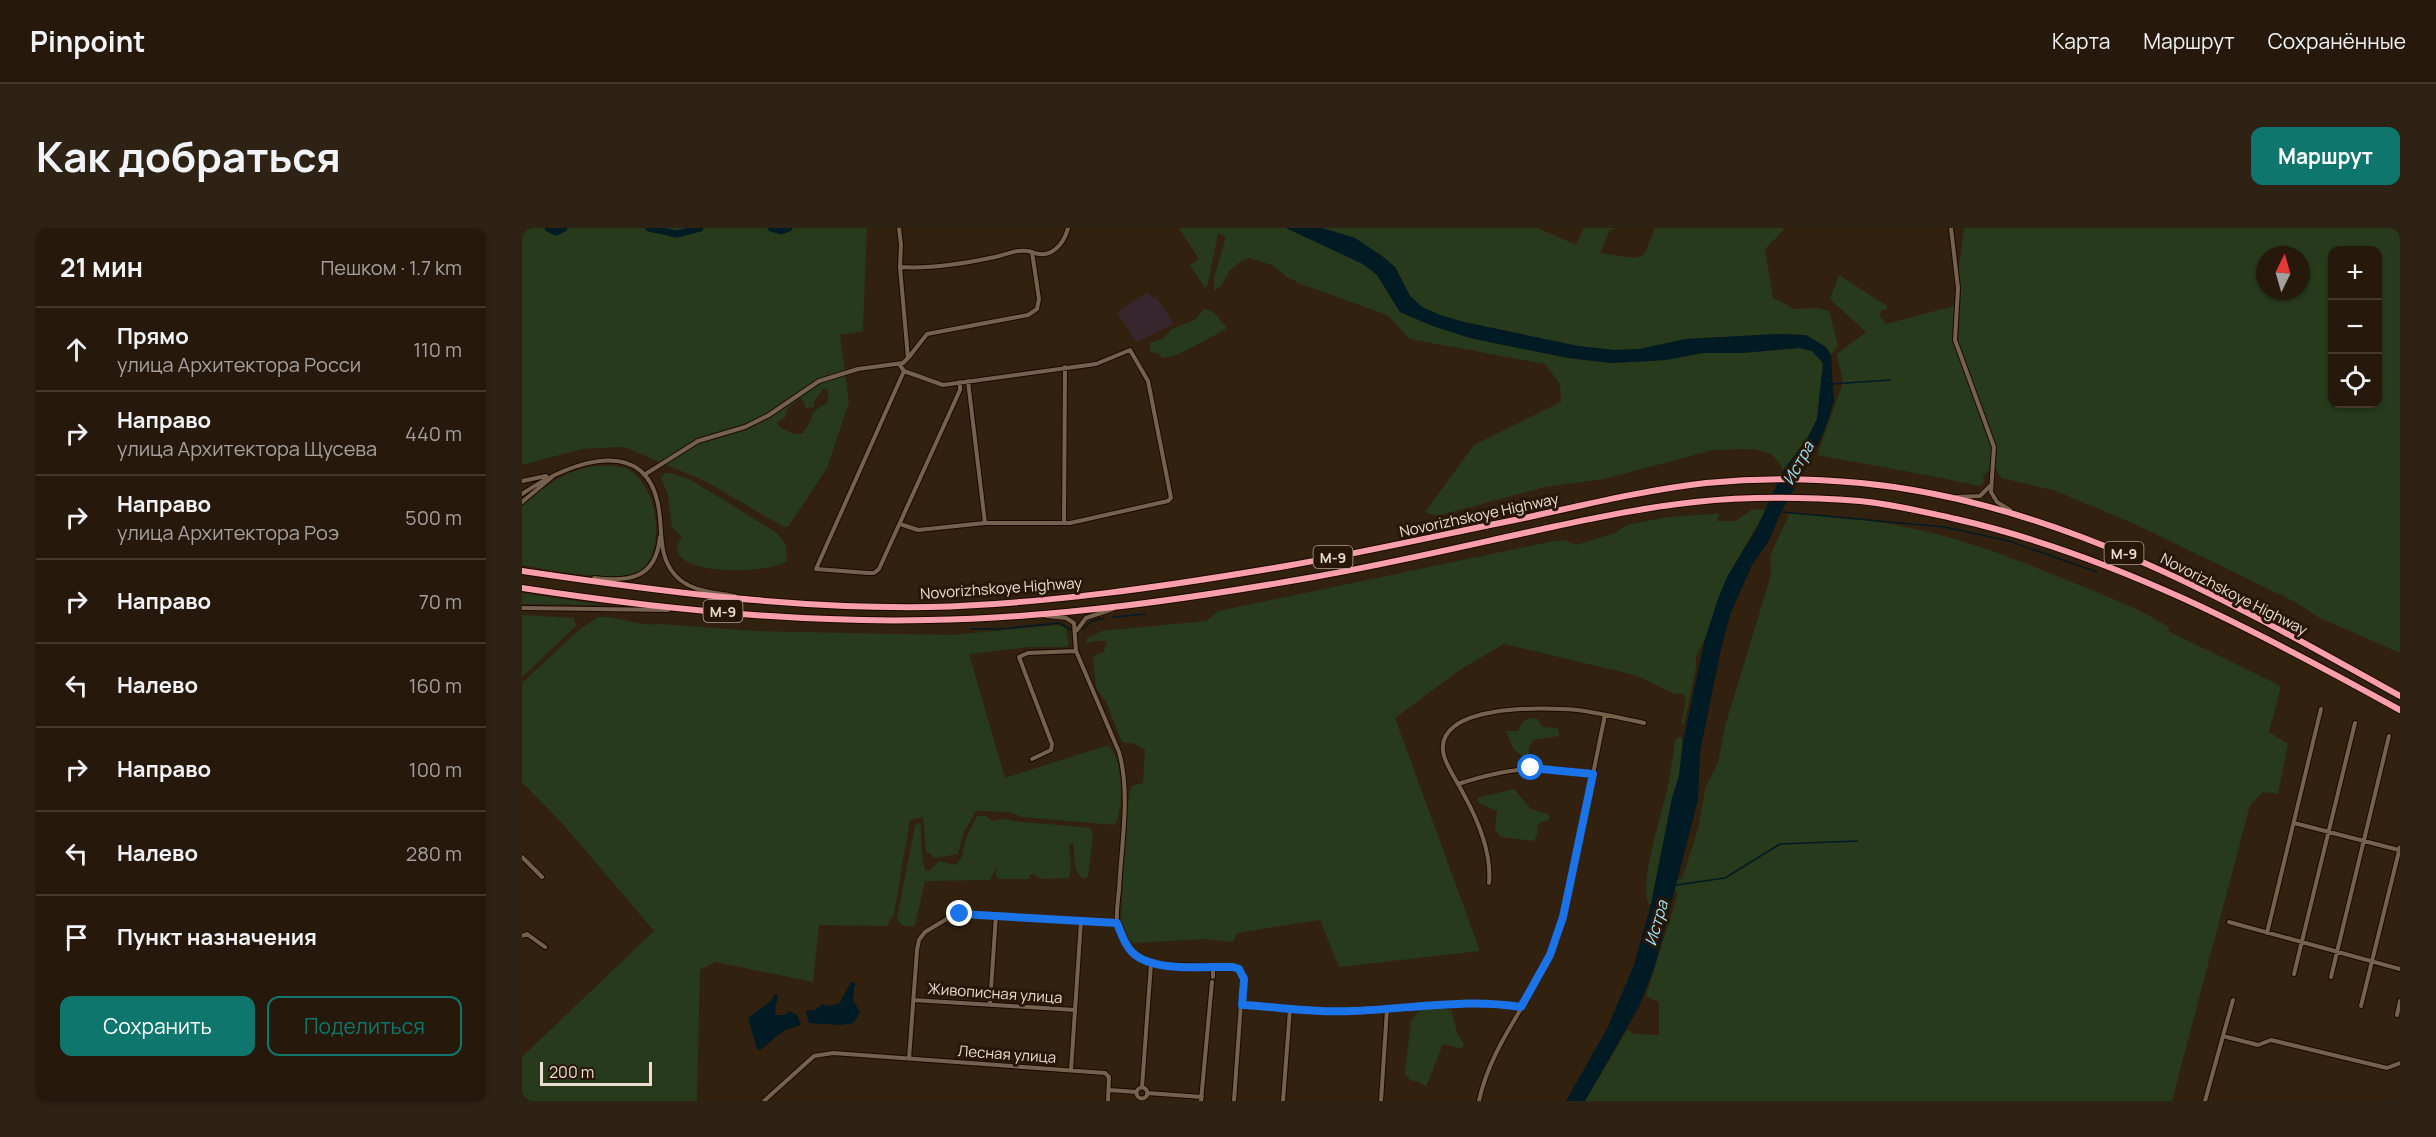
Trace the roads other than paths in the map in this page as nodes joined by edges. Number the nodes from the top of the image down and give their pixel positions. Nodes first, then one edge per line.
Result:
1 (899, 228) edge
2 (1068, 228) edge
3 (1952, 228) edge
4 (1032, 252) junction
5 (900, 267) junction
6 (908, 358) junction
7 (899, 364) junction
8 (1065, 367) junction
9 (904, 371) junction
10 (969, 381) junction
11 (960, 382) junction
12 (560, 472) junction
13 (553, 474) junction
14 (645, 476) junction
15 (522, 481) edge
16 (1990, 486) junction
17 (522, 494) edge
18 (1948, 498) junction
19 (522, 502) edge
20 (2016, 514) junction
21 (985, 523) junction
22 (1064, 523) junction
23 (900, 525) junction
24 (660, 530) junction
25 (522, 571) edge
26 (536, 573) junction
27 (522, 588) edge
28 (756, 600) junction
29 (1137, 603) junction
30 (522, 608) edge
31 (695, 609) junction
32 (1016, 616) junction
33 (1076, 633) junction
34 (1076, 651) junction
35 (2400, 696) edge
36 (2321, 709) dead end
37 (2400, 710) edge
38 (1605, 715) junction
39 (1644, 723) dead end
40 (2355, 723) dead end
41 (2389, 736) dead end
42 (1032, 759) dead end
43 (1593, 774) junction
44 (1458, 784) junction
45 (2294, 823) junction
46 (2328, 832) junction
47 (2364, 841) junction
48 (2400, 849) edge
49 (522, 857) edge
50 (542, 877) dead end
51 (1489, 883) dead end
52 (996, 915) junction
53 (1081, 921) junction
54 (2229, 922) dead end
55 (1117, 923) junction
56 (2267, 933) junction
57 (522, 936) edge
58 (2302, 942) junction
59 (545, 947) dead end
60 (2337, 952) junction
61 (2372, 962) junction
62 (1151, 964) junction
63 (1214, 966) junction
64 (2400, 969) edge
65 (2294, 974) dead end
66 (2331, 977) dead end
67 (913, 1000) junction
68 (2233, 1000) dead end
69 (2400, 1001) edge
70 (990, 1004) junction
71 (1242, 1005) junction
72 (2361, 1006) dead end
73 (1521, 1007) junction
74 (1290, 1009) junction
75 (1388, 1009) junction
76 (1075, 1010) junction
77 (2397, 1015) dead end
78 (2223, 1036) junction
79 (909, 1059) junction
80 (2400, 1063) edge
81 (1071, 1070) junction
82 (1142, 1087) junction
83 (1109, 1090) junction
84 (1136, 1092) junction
85 (1147, 1093) junction
86 (1202, 1099) edge
87 (1140, 1100) edge
88 (764, 1101) edge
89 (1108, 1101) edge
90 (1234, 1101) edge
91 (1283, 1101) edge
92 (1381, 1101) edge
93 (1479, 1101) edge
94 (2205, 1101) edge

1 - 5 street
2 - 4 street
3 - 16 street
4 - 5 street
4 - 6 street
5 - 6 street
6 - 7 street
7 - 9 street
7 - 14 street
8 - 10 street
8 - 22 street
8 - 22 street
9 - 11 street
9 - 23 street
10 - 11 street
10 - 21 street
11 - 23 street
12 - 13 street
12 - 14 street
12 - 19 street
13 - 15 street
13 - 17 street
14 - 24 street
16 - 18 street
16 - 20 street
18 - 20 highway, Novorizhskoye Highway / М-9
18 - 28 highway, Novorizhskoye Highway / М-9
20 - 35 highway, Novorizhskoye Highway / М-9
21 - 22 street
21 - 23 street
24 - 26 street
24 - 28 street
25 - 26 highway, Novorizhskoye Highway / М-9
26 - 28 highway, Novorizhskoye Highway / М-9
27 - 31 highway, Novorizhskoye Highway / М-9
29 - 32 highway, Novorizhskoye Highway / М-9
29 - 33 street
29 - 37 highway, Novorizhskoye Highway / М-9
30 - 31 street
31 - 32 highway, Novorizhskoye Highway / М-9
32 - 33 street
33 - 34 street
34 - 42 street
34 - 55 street
36 - 45 street
38 - 39 street
38 - 43 street
38 - 44 street
40 - 46 street
41 - 47 street
43 - 44 street
43 - 73 street
44 - 51 street
45 - 46 street
45 - 56 street
46 - 47 street
46 - 58 street
47 - 48 street
47 - 60 street
48 - 61 street
49 - 50 street
52 - 53 street
52 - 67 street
52 - 70 street
53 - 55 street
53 - 76 street
54 - 56 street
55 - 62 street
56 - 58 street
57 - 59 street
58 - 60 street
58 - 65 street
60 - 61 street
60 - 66 street
61 - 64 street
61 - 72 street
62 - 63 street
62 - 82 street
63 - 71 street
63 - 86 street
67 - 70 street, Живописная улица
67 - 79 street
68 - 78 street
69 - 77 street
70 - 76 street, Живописная улица
71 - 74 street
71 - 90 street
73 - 75 street
73 - 93 street
74 - 75 street
74 - 91 street
75 - 92 street
76 - 81 street
78 - 80 street
78 - 94 street
79 - 81 street, Лесная улица
79 - 88 street, Лесная улица
81 - 83 street, Лесная улица
82 - 84 street
82 - 85 street
83 - 84 street
83 - 89 street
84 - 87 street
85 - 86 street
85 - 87 street

